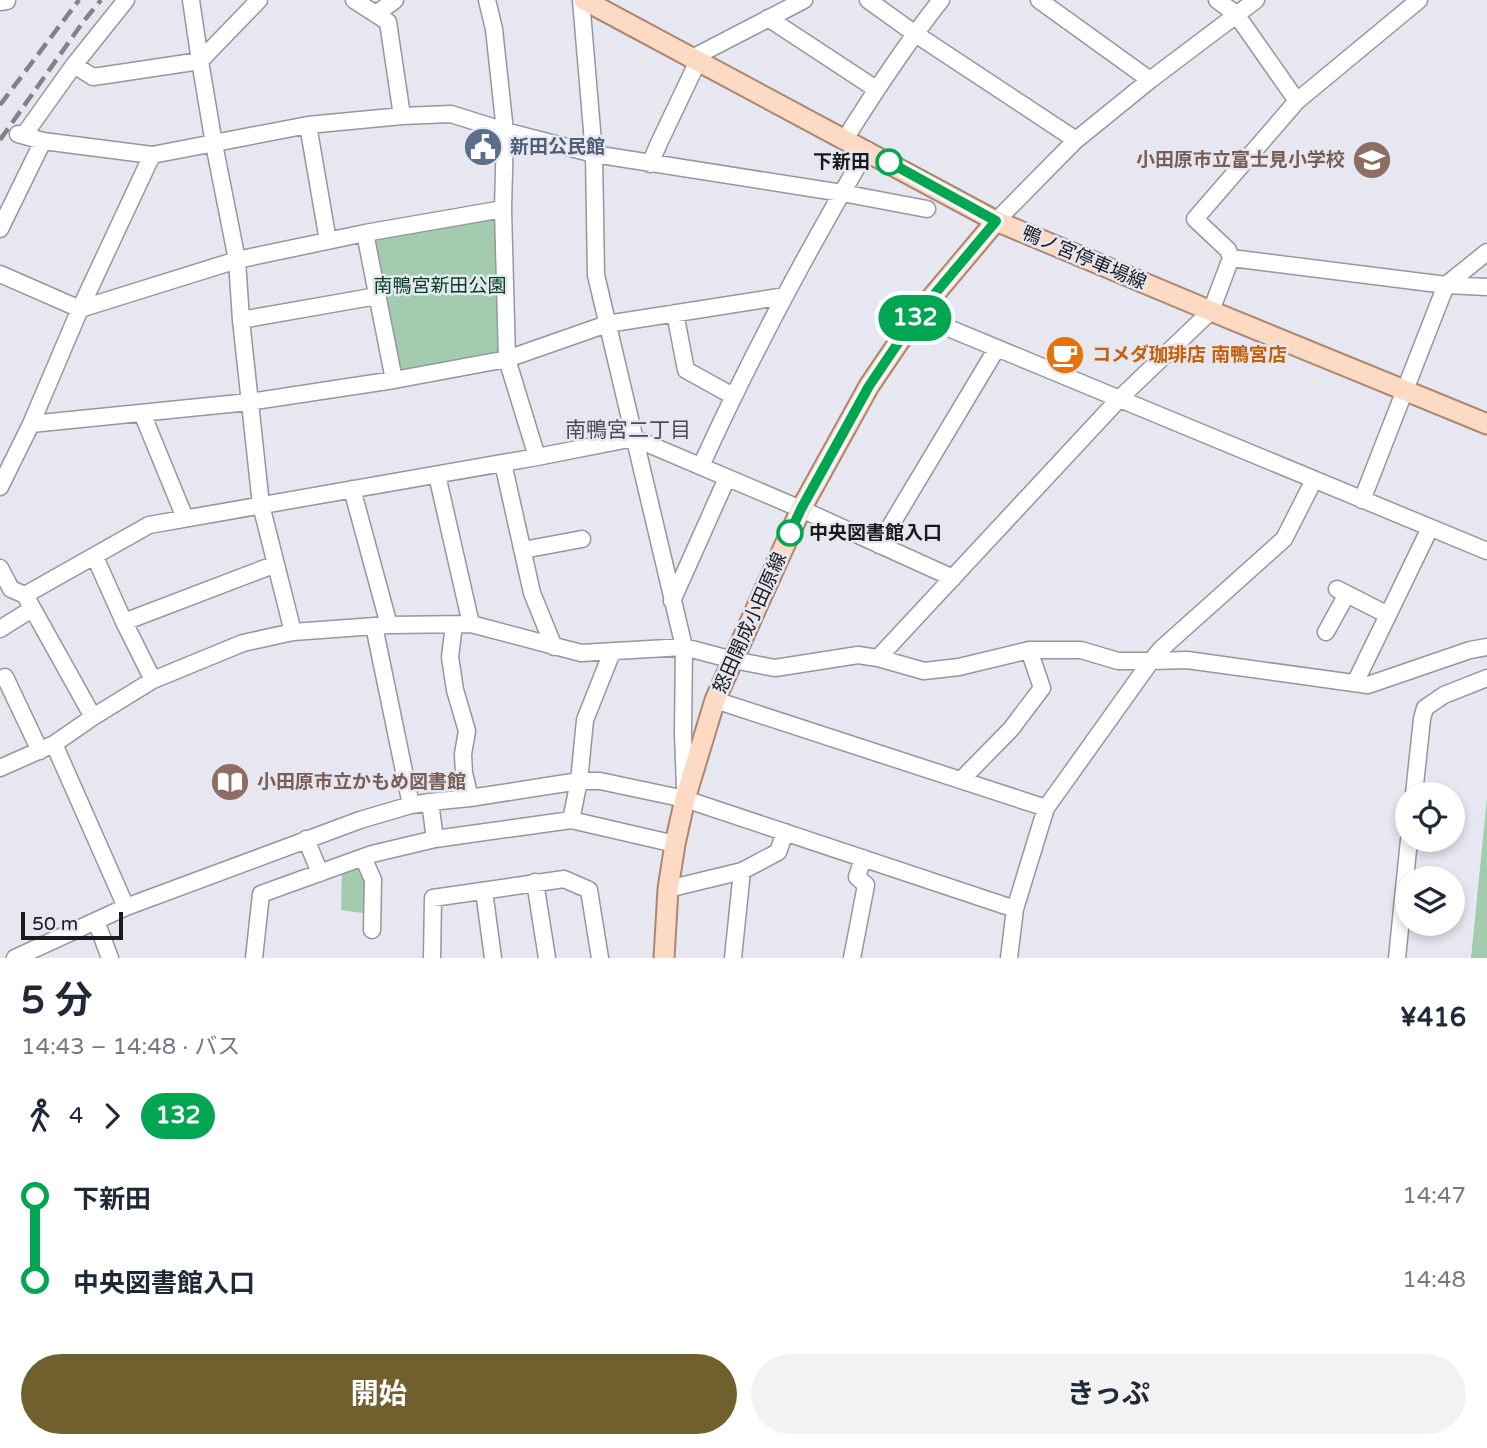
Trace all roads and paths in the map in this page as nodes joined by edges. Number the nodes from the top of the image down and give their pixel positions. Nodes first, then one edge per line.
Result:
1 (126, 0) edge
2 (191, 0) edge
3 (259, 0) edge
4 (354, 0) edge
5 (395, 0) edge
6 (487, 0) edge
7 (583, 0) edge
8 (804, 0) edge
9 (868, 0) edge
10 (941, 0) edge
11 (1040, 0) edge
12 (1217, 0) edge
13 (1256, 0) edge
14 (1419, 0) edge
15 (7, 1) edge
16 (0, 2) edge
17 (771, 11) edge
18 (376, 14) junction
19 (1237, 14) junction
20 (915, 33) junction
21 (695, 59) junction
22 (200, 61) junction
23 (74, 65) junction
24 (1150, 80) junction
25 (876, 89) junction
26 (1297, 101) junction
27 (402, 116) junction
28 (308, 125) junction
29 (505, 131) junction
30 (845, 139) junction
31 (1076, 140) junction
32 (43, 141) junction
33 (214, 144) junction
34 (867, 150) junction
35 (594, 154) junction
36 (152, 155) junction
37 (650, 164) junction
38 (842, 193) junction
39 (503, 209) junction
40 (927, 209) dead end
41 (996, 221) junction
42 (0, 229) edge
43 (365, 233) junction
44 (328, 241) junction
45 (1487, 252) edge
46 (1231, 258) junction
47 (237, 260) junction
48 (0, 274) edge
49 (1446, 285) junction
50 (1487, 287) edge
51 (377, 296) junction
52 (785, 296) junction
53 (80, 309) junction
54 (1211, 312) junction
55 (675, 313) junction
56 (917, 315) junction
57 (241, 320) junction
58 (607, 324) junction
59 (998, 348) junction
60 (507, 359) junction
61 (394, 380) junction
62 (1405, 390) junction
63 (733, 396) junction
64 (1119, 399) junction
65 (249, 401) junction
66 (142, 413) junction
67 (31, 424) junction
68 (1487, 424) edge
69 (634, 438) junction
70 (537, 457) junction
71 (503, 463) junction
72 (701, 466) junction
73 (437, 475) junction
74 (727, 478) junction
75 (1314, 480) junction
76 (0, 487) edge
77 (352, 489) junction
78 (1362, 500) junction
79 (261, 505) junction
80 (801, 509) junction
81 (185, 518) junction
82 (1430, 528) junction
83 (582, 540) dead end
84 (879, 545) junction
85 (523, 551) junction
86 (1487, 551) edge
87 (95, 557) junction
88 (276, 564) junction
89 (0, 568) edge
90 (953, 578) junction
91 (673, 601) junction
92 (29, 602) junction
93 (1388, 615) junction
94 (124, 622) junction
95 (463, 625) junction
96 (381, 626) junction
97 (0, 629) edge
98 (293, 632) junction
99 (1326, 632) dead end
100 (554, 647) junction
101 (684, 647) junction
102 (1487, 647) edge
103 (1028, 650) junction
104 (611, 652) junction
105 (878, 658) junction
106 (733, 660) junction
107 (1151, 661) junction
108 (5, 677) dead end
109 (1487, 678) edge
110 (153, 680) junction
111 (1355, 683) junction
112 (715, 700) junction
113 (93, 717) junction
114 (47, 748) junction
115 (0, 768) edge
116 (961, 780) junction
117 (579, 781) junction
118 (1415, 782) edge
119 (470, 798) junction
120 (685, 799) junction
121 (430, 802) junction
122 (411, 805) junction
123 (1046, 808) junction
124 (571, 820) junction
125 (785, 832) junction
126 (306, 839) junction
127 (435, 839) junction
128 (675, 844) junction
129 (1408, 852) edge
130 (363, 857) junction
131 (863, 858) junction
132 (742, 871) junction
133 (320, 873) junction
134 (535, 882) junction
135 (668, 889) junction
136 (484, 891) junction
137 (126, 907) junction
138 (1015, 909) junction
139 (96, 921) junction
140 (372, 930) dead end
141 (15, 958) edge
142 (110, 958) edge
143 (254, 958) edge
144 (432, 958) edge
145 (493, 958) edge
146 (547, 958) edge
147 (600, 958) edge
148 (664, 958) edge
149 (733, 958) edge
150 (852, 958) edge
151 (1009, 958) edge
152 (1398, 958) edge

1 - 23 street
2 - 22 street
3 - 22 street
4 - 18 street
5 - 18 street
6 - 29 street
7 - 21 main road, 鴨ノ宮停車場線
7 - 35 street
8 - 17 street
9 - 20 street
10 - 20 street
11 - 24 street
12 - 19 street
13 - 19 street
14 - 26 street
15 - 16 street
17 - 21 street
17 - 25 street
18 - 27 street
19 - 24 street
19 - 26 street
20 - 25 street
20 - 31 street
21 - 30 main road, 鴨ノ宮停車場線
21 - 37 street
22 - 23 street
22 - 33 street
23 - 32 street
24 - 31 street
25 - 30 street
26 - 46 street
27 - 28 street
27 - 29 street
28 - 33 street
28 - 44 street
29 - 35 street
29 - 39 street
30 - 34 main road, 鴨ノ宮停車場線
31 - 41 street
32 - 36 street
32 - 42 street
33 - 36 street
33 - 47 street
34 - 38 street
34 - 41 main road, 鴨ノ宮停車場線
35 - 37 street
35 - 58 street
36 - 53 street
37 - 38 street
38 - 40 street
38 - 52 street
39 - 43 street
39 - 60 street
41 - 54 main road, 鴨ノ宮停車場線
41 - 56 main road, 怒田開成小田原線
43 - 44 street
43 - 51 street
44 - 47 street
45 - 49 street
46 - 49 street
46 - 54 street
47 - 53 street
47 - 57 street
48 - 53 street
49 - 50 street
49 - 62 street
51 - 57 street
51 - 61 street
52 - 55 street
52 - 63 street
53 - 67 street
54 - 62 main road, 鴨ノ宮停車場線
54 - 64 street
55 - 58 street
55 - 63 street
56 - 59 street
56 - 80 main road, 怒田開成小田原線
57 - 65 street
58 - 60 street
58 - 69 street
59 - 64 street
59 - 84 street
60 - 61 street
60 - 70 street
61 - 65 street
62 - 68 main road, 鴨ノ宮停車場線
62 - 78 street
63 - 72 street
64 - 75 street
64 - 90 street
65 - 66 street
65 - 79 street
66 - 67 street
66 - 81 street
67 - 76 street
69 - 70 street
69 - 72 street
69 - 91 street
70 - 71 street
71 - 73 street
71 - 85 street
72 - 74 street
73 - 77 street
73 - 95 street
74 - 80 street
74 - 91 street
75 - 78 street
75 - 107 street
77 - 79 street
77 - 96 street
78 - 82 street
79 - 81 street
79 - 88 street
80 - 84 street
80 - 106 main road, 怒田開成小田原線
81 - 87 street
82 - 86 street
82 - 93 street
83 - 85 street
84 - 90 street
85 - 100 street
87 - 92 street
87 - 94 street
88 - 94 street
88 - 98 street
89 - 92 street
90 - 105 street
91 - 101 street
92 - 97 street
92 - 113 street
93 - 99 street
93 - 111 street
94 - 110 street
95 - 96 street
95 - 100 street
95 - 119 street
96 - 98 street
96 - 122 street
98 - 110 street
100 - 104 street
101 - 104 street
101 - 106 street
101 - 120 street
102 - 111 street
103 - 105 street
103 - 107 street
103 - 116 street
104 - 117 street
105 - 106 street
106 - 112 main road, 怒田開成小田原線
107 - 111 street
107 - 123 street
108 - 114 street
109 - 118 street
110 - 113 street
112 - 116 street
112 - 120 main road, 怒田開成小田原線
113 - 114 street
114 - 115 street
114 - 137 street
116 - 123 street
117 - 119 street
117 - 120 street
117 - 124 street
119 - 121 street
120 - 125 street
120 - 128 main road, 怒田開成小田原線
121 - 122 street
121 - 127 street
122 - 126 street
123 - 138 street
124 - 127 street
124 - 128 street
125 - 131 street
125 - 132 street
126 - 133 street
126 - 137 street
127 - 130 street
128 - 135 main road, 怒田開成小田原線
129 - 152 street
130 - 133 street
130 - 140 street
131 - 138 street
131 - 150 street
132 - 135 street
132 - 149 street
133 - 143 street
134 - 136 street
134 - 146 street
134 - 147 street
135 - 148 main road, 怒田開成小田原線
136 - 144 street
136 - 145 street
137 - 139 street
138 - 151 street
139 - 141 street
139 - 142 street

